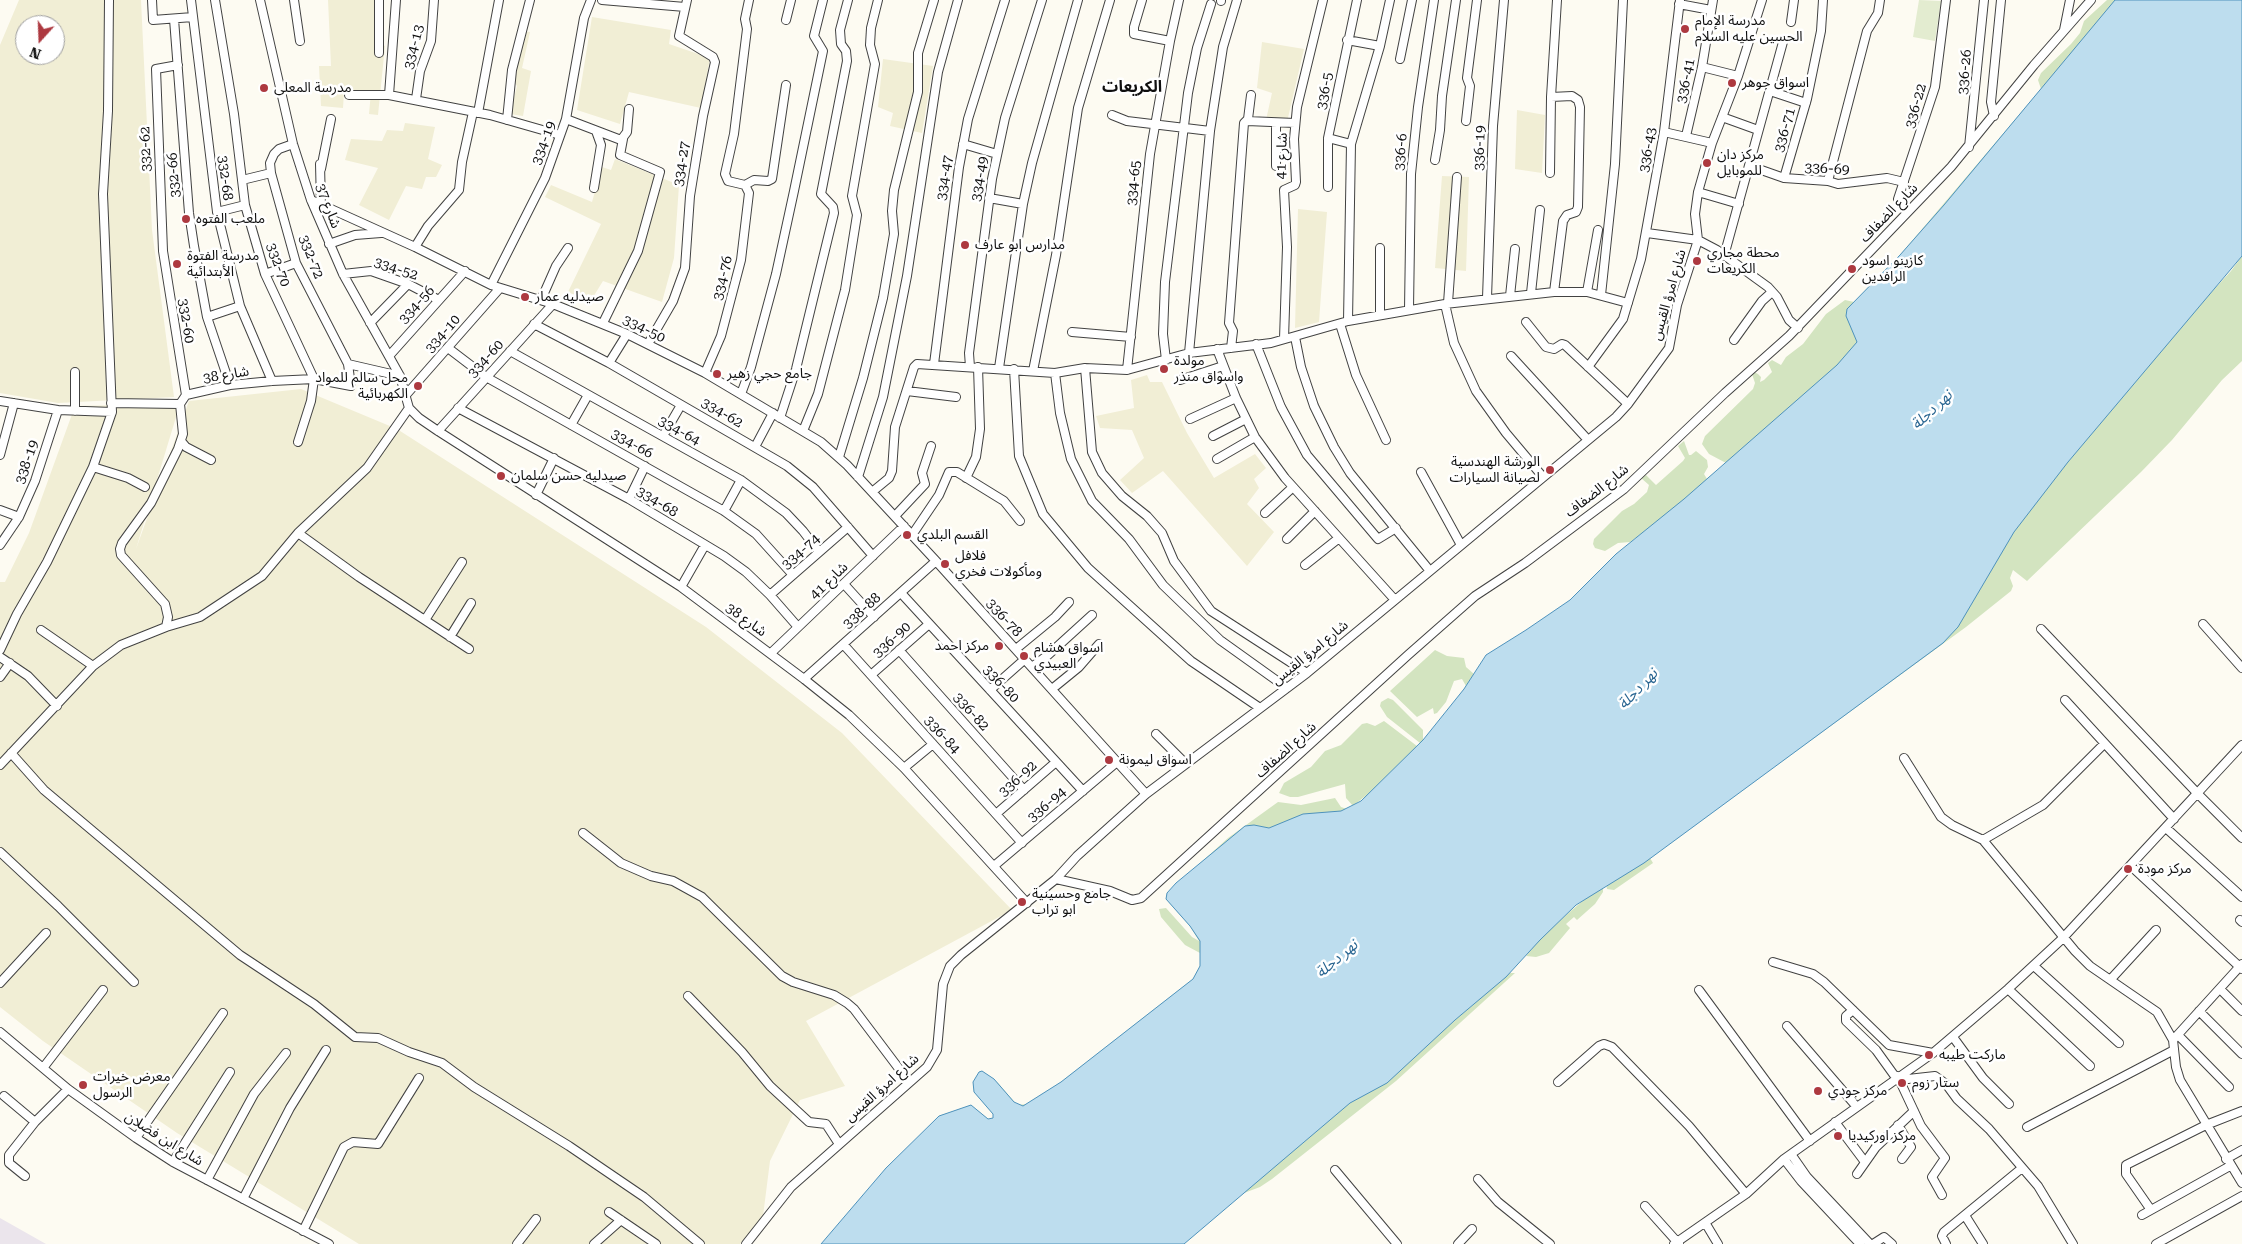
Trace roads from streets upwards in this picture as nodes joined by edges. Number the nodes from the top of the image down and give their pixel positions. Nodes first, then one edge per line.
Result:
1 (109, 0) edge
2 (152, 0) edge
3 (191, 0) edge
4 (215, 0) edge
5 (260, 0) edge
6 (294, 0) edge
7 (379, 0) edge
8 (396, 0) edge
9 (434, 0) edge
10 (499, 0) edge
11 (530, 0) edge
12 (591, 0) edge
13 (602, 0) edge
14 (749, 0) edge
15 (791, 0) edge
16 (823, 0) edge
17 (848, 0) edge
18 (878, 0) edge
19 (934, 0) edge
20 (958, 0) edge
21 (1005, 0) edge
22 (1042, 0) edge
23 (1078, 0) edge
24 (1110, 0) edge
25 (1142, 0) edge
26 (1179, 0) edge
27 (1237, 0) edge
28 (1323, 0) edge
29 (1357, 0) edge
30 (1390, 0) edge
31 (1412, 0) edge
32 (1434, 0) edge
33 (1456, 0) edge
34 (1477, 0) edge
35 (1504, 0) edge
36 (1557, 0) edge
37 (1623, 0) edge
38 (1713, 0) edge
39 (1762, 0) edge
40 (1794, 0) edge
41 (1823, 0) edge
42 (1880, 0) edge
43 (1946, 0) edge
44 (1984, 0) edge
45 (2001, 0) edge
46 (2070, 0) edge
47 (2091, 0) edge
48 (1680, 2) edge
49 (686, 4) edge
50 (1211, 4) dead end
51 (380, 9) junction
52 (396, 9) junction
53 (1711, 10) junction
54 (193, 17) junction
55 (174, 19) junction
56 (786, 20) dead end
57 (1791, 22) dead end
58 (2064, 32) junction
59 (1170, 40) junction
60 (1347, 40) junction
61 (300, 41) dead end
62 (1783, 42) dead end
63 (1380, 46) junction
64 (379, 53) dead end
65 (1400, 59) dead end
66 (178, 65) junction
67 (1702, 67) junction
68 (1738, 76) junction
69 (786, 85) dead end
70 (1770, 91) junction
71 (350, 95) dead end
72 (389, 95) junction
73 (1251, 95) dead end
74 (1551, 97) junction
75 (416, 99) junction
76 (1806, 103) junction
77 (629, 109) dead end
78 (475, 112) junction
79 (1112, 116) dead end
80 (1994, 116) junction
81 (1722, 117) junction
82 (566, 118) junction
83 (331, 119) dead end
84 (507, 120) junction
85 (1247, 121) junction
86 (1466, 121) dead end
87 (1276, 123) junction
88 (1296, 123) junction
89 (1156, 125) junction
90 (1184, 128) junction
91 (1758, 130) junction
92 (596, 131) junction
93 (1210, 131) junction
94 (1664, 132) junction
95 (560, 135) junction
96 (1686, 136) junction
97 (1328, 138) junction
98 (623, 139) junction
99 (1712, 143) junction
100 (293, 144) junction
101 (963, 144) junction
102 (1351, 144) junction
103 (1969, 147) junction
104 (320, 154) dead end
105 (997, 154) junction
106 (1435, 160) dead end
107 (1276, 166) dead end
108 (1750, 166) junction
109 (321, 169) junction
110 (271, 173) junction
111 (1550, 173) dead end
112 (1457, 177) dead end
113 (1784, 178) junction
114 (242, 180) junction
115 (1828, 181) junction
116 (1904, 182) junction
117 (745, 185) junction
118 (1328, 187) dead end
119 (594, 188) dead end
120 (1698, 192) junction
121 (989, 198) junction
122 (311, 200) junction
123 (1023, 204) junction
124 (1739, 204) junction
125 (245, 205) junction
126 (321, 205) junction
127 (1540, 210) dead end
128 (217, 212) junction
129 (1907, 212) junction
130 (1598, 230) dead end
131 (384, 233) junction
132 (1647, 233) junction
133 (1698, 240) junction
134 (329, 244) junction
135 (415, 247) junction
136 (568, 248) dead end
137 (1380, 248) dead end
138 (1515, 249) dead end
139 (163, 251) joint
140 (1724, 256) junction
141 (296, 263) junction
142 (465, 271) junction
143 (266, 274) junction
144 (343, 274) junction
145 (408, 284) junction
146 (491, 285) junction
147 (500, 288) junction
148 (1554, 292) junction
149 (1587, 292) junction
150 (1772, 292) junction
151 (1532, 293) junction
152 (1601, 295) junction
153 (1510, 296) junction
154 (1487, 298) junction
155 (439, 300) junction
156 (540, 300) junction
157 (1628, 303) junction
158 (553, 304) junction
159 (1447, 304) junction
160 (240, 306) junction
161 (1409, 308) junction
162 (1380, 315) junction
163 (207, 317) junction
164 (1344, 322) junction
165 (1526, 322) dead end
166 (370, 323) junction
167 (603, 323) junction
168 (534, 324) junction
169 (1798, 328) junction
170 (1072, 332) dead end
171 (627, 334) junction
172 (1295, 336) junction
173 (1131, 337) junction
174 (1284, 339) junction
175 (1734, 340) dead end
176 (648, 344) junction
177 (1256, 344) junction
178 (448, 348) junction
179 (1231, 348) junction
180 (1217, 349) junction
181 (510, 351) junction
182 (1189, 353) junction
183 (389, 356) junction
184 (1511, 356) dead end
185 (1166, 360) junction
186 (348, 364) junction
187 (609, 364) junction
188 (934, 364) junction
189 (1223, 366) junction
190 (974, 367) junction
191 (1588, 367) junction
192 (999, 368) junction
193 (1085, 368) junction
194 (1014, 370) junction
195 (1127, 370) junction
196 (1033, 371) junction
197 (75, 372) dead end
198 (1055, 373) junction
199 (705, 374) junction
200 (400, 376) junction
201 (486, 377) junction
202 (314, 379) junction
203 (1180, 380) dead end
204 (272, 381) junction
205 (230, 385) junction
206 (350, 386) joint
207 (907, 390) junction
208 (186, 394) junction
209 (740, 394) junction
210 (588, 395) junction
211 (406, 396) junction
212 (956, 397) dead end
213 (1236, 398) junction
214 (0, 401) edge
215 (14, 403) junction
216 (112, 403) junction
217 (180, 404) junction
218 (1628, 404) junction
219 (682, 405) junction
220 (409, 408) junction
221 (458, 408) junction
222 (58, 410) junction
223 (74, 411) junction
224 (112, 412) junction
225 (777, 415) junction
226 (1190, 419) dead end
227 (1246, 419) junction
228 (572, 425) junction
229 (438, 431) junction
230 (803, 431) junction
231 (663, 436) junction
232 (1214, 436) dead end
233 (1255, 437) junction
234 (1386, 440) dead end
235 (1588, 440) junction
236 (181, 441) junction
237 (298, 442) dead end
238 (755, 446) junction
239 (931, 446) dead end
240 (0, 456) edge
241 (839, 457) junction
242 (554, 458) junction
243 (1217, 459) dead end
244 (211, 460) dead end
245 (645, 466) junction
246 (93, 467) junction
247 (1421, 472) dead end
248 (858, 477) junction
249 (1543, 477) junction
250 (966, 478) junction
251 (741, 480) junction
252 (1293, 486) junction
253 (145, 487) dead end
254 (872, 492) junction
255 (536, 495) junction
256 (629, 500) junction
257 (0, 510) edge
258 (724, 511) junction
259 (1315, 511) junction
260 (1266, 513) dead end
261 (895, 516) junction
262 (19, 517) junction
263 (1020, 521) dead end
264 (904, 526) junction
265 (848, 527) junction
266 (1396, 528) junction
267 (298, 533) junction
268 (912, 535) junction
269 (1339, 538) junction
270 (1287, 539) dead end
271 (0, 545) edge
272 (705, 545) junction
273 (1461, 545) junction
274 (819, 552) junction
275 (873, 556) junction
276 (936, 561) junction
277 (462, 562) dead end
278 (1305, 565) dead end
279 (1430, 571) junction
280 (793, 575) junction
281 (844, 584) junction
282 (681, 588) junction
283 (901, 593) junction
284 (770, 595) junction
285 (1395, 600) junction
286 (1069, 602) dead end
287 (471, 603) dead end
288 (1092, 615) dead end
289 (874, 617) junction
290 (425, 620) junction
291 (929, 624) junction
292 (2203, 624) dead end
293 (166, 627) junction
294 (798, 627) junction
295 (2041, 629) dead end
296 (41, 630) dead end
297 (450, 637) junction
298 (843, 644) junction
299 (1099, 644) dead end
300 (469, 649) dead end
301 (1016, 649) junction
302 (0, 650) edge
303 (899, 650) junction
304 (771, 653) junction
305 (0, 657) edge
306 (1025, 659) junction
307 (10, 663) junction
308 (93, 666) junction
309 (1032, 667) junction
310 (2242, 668) edge
311 (1307, 673) junction
312 (871, 675) junction
313 (0, 677) edge
314 (804, 679) junction
315 (1287, 688) junction
316 (1052, 689) junction
317 (990, 690) junction
318 (2065, 700) dead end
319 (57, 706) junction
320 (1260, 708) junction
321 (1156, 734) dead end
322 (933, 744) junction
323 (2104, 744) junction
324 (2242, 746) edge
325 (11, 753) junction
326 (1904, 758) dead end
327 (1056, 762) junction
328 (1117, 762) junction
329 (1186, 764) junction
330 (0, 765) edge
331 (904, 768) junction
332 (1024, 790) junction
333 (1083, 791) junction
334 (1146, 794) junction
335 (2198, 794) junction
336 (996, 814) junction
337 (2174, 819) junction
338 (2166, 828) junction
339 (584, 833) dead end
340 (2242, 838) edge
341 (1983, 840) junction
342 (1022, 843) junction
343 (0, 852) edge
344 (994, 866) junction
345 (2131, 866) junction
346 (1056, 879) junction
347 (2242, 897) edge
348 (1027, 903) junction
349 (2156, 930) dead end
350 (46, 933) dead end
351 (2062, 939) junction
352 (1773, 962) dead end
353 (2034, 966) junction
354 (2241, 967) edge
355 (2111, 979) junction
356 (134, 982) dead end
357 (0, 983) edge
358 (2008, 989) junction
359 (2220, 989) junction
360 (103, 990) dead end
361 (1699, 990) dead end
362 (688, 996) dead end
363 (1853, 1010) junction
364 (2199, 1011) junction
365 (2242, 1012) edge
366 (223, 1013) dead end
367 (1787, 1026) dead end
368 (0, 1032) edge
369 (1953, 1037) junction
370 (2175, 1038) junction
371 (2119, 1043) dead end
372 (326, 1050) dead end
373 (2174, 1050) junction
374 (286, 1053) dead end
375 (1933, 1053) junction
376 (2242, 1054) edge
377 (2090, 1066) dead end
378 (43, 1068) junction
379 (230, 1072) dead end
380 (1898, 1077) junction
381 (419, 1078) dead end
382 (909, 1082) junction
383 (1558, 1082) dead end
384 (2229, 1087) dead end
385 (68, 1089) junction
386 (4, 1096) dead end
387 (2009, 1104) dead end
388 (1856, 1106) junction
389 (1914, 1111) junction
390 (2242, 1111) edge
391 (35, 1122) junction
392 (1835, 1122) junction
393 (1898, 1125) junction
394 (2206, 1125) junction
395 (2027, 1127) dead end
396 (136, 1138) junction
397 (1810, 1141) junction
398 (839, 1144) junction
399 (2242, 1150) edge
400 (1787, 1156) junction
401 (1902, 1159) dead end
402 (173, 1162) junction
403 (1865, 1162) junction
404 (2228, 1162) junction
405 (2022, 1168) junction
406 (1335, 1170) dead end
407 (1858, 1174) dead end
408 (25, 1176) dead end
409 (1478, 1179) dead end
410 (206, 1180) junction
411 (2242, 1183) edge
412 (1746, 1194) junction
413 (1942, 1195) dead end
414 (2242, 1196) edge
415 (244, 1199) junction
416 (1645, 1206) dead end
417 (2150, 1210) junction
418 (609, 1212) dead end
419 (2142, 1215) dead end
420 (1966, 1217) junction
421 (536, 1219) dead end
422 (621, 1220) junction
423 (1706, 1224) junction
424 (1472, 1230) dead end
425 (303, 1231) junction
426 (1677, 1243) edge
427 (329, 1244) edge
428 (517, 1244) edge
429 (594, 1244) edge
430 (656, 1244) edge
431 (700, 1244) edge
432 (746, 1244) edge
433 (1398, 1244) edge
434 (1458, 1244) edge
435 (1550, 1244) edge
436 (1718, 1244) edge
437 (1860, 1244) edge
438 (1871, 1244) edge
439 (1892, 1244) edge
440 (1946, 1244) edge
441 (1982, 1244) edge
442 (2073, 1244) edge
443 (2156, 1244) edge

1 - 216 street
2 - 55 street
3 - 54 street, 332-68
4 - 114 street, 332-70
5 - 100 street, شارع 37
6 - 61 street
7 - 51 street
8 - 52 street
9 - 75 street, 334-13
10 - 78 street
11 - 84 street
12 - 82 street, 334-19
13 - 49 street
14 - 117 street
15 - 56 street
16 - 209 street
17 - 225 street
18 - 230 street
19 - 241 street
20 - 248 street
21 - 101 street, 334-47
22 - 105 street, 334-49
23 - 123 street
24 - 196 street
25 - 59 street
26 - 59 street, 334-65
27 - 93 street
28 - 88 street, شارع 41
29 - 60 street, 336-5
30 - 63 street
31 - 65 street
32 - 161 street, 336-6
33 - 106 street
34 - 86 street
35 - 154 street, 336-19
36 - 74 street
37 - 152 street
38 - 53 street, 336-41
39 - 68 street, شارع امرؤ القيس
40 - 57 street
41 - 76 street, 336-71
42 - 115 street
43 - 116 street, 336-22
44 - 103 street, 336-26
45 - 80 street
46 - 58 street
47 - 58 street, شارع الضفاف
48 - 53 street
48 - 94 street, 336-43
49 - 176 street, 334-27
50 - 90 street
51 - 52 street
51 - 64 street
52 - 72 street
53 - 67 street, 336-41
54 - 55 street
54 - 128 street, 332-68
55 - 66 street, 332-66
58 - 80 street, شارع الضفاف
59 - 89 street, 334-65
60 - 63 street
60 - 97 street, 336-5
62 - 70 street
63 - 102 street
66 - 139 street, 332-62
66 - 163 street, 332-66
67 - 68 street
67 - 96 street, 336-41
68 - 81 street, شارع امرؤ القيس
69 - 117 street
70 - 76 street
70 - 91 street
71 - 72 street
72 - 75 street
73 - 85 street
74 - 111 street
74 - 148 street
75 - 78 street
76 - 113 street, 336-71
77 - 98 street
78 - 84 street
78 - 135 street
79 - 89 street
80 - 103 street, شارع الضفاف
81 - 91 street
81 - 99 street, شارع امرؤ القيس
82 - 92 street
82 - 95 street, 334-19
83 - 109 street
84 - 95 street
85 - 87 street
85 - 179 street
87 - 88 street
87 - 107 street
88 - 174 street, شارع 41
89 - 90 street
89 - 173 street, 334-65
90 - 93 street
90 - 185 street
91 - 108 street
92 - 98 street
92 - 119 street
93 - 182 street
94 - 96 street
94 - 132 street, 336-43
95 - 146 street, 334-19
96 - 99 street
97 - 102 street
97 - 118 street, 336-5
98 - 167 street
99 - 120 street, شارع امرؤ القيس
100 - 110 street
100 - 122 street, شارع 37
101 - 105 street
101 - 188 street, 334-47
102 - 164 street
103 - 129 street, شارع الضفاف
104 - 109 street
105 - 121 street, 334-49
108 - 113 street, 336-69
108 - 124 street
109 - 126 street
110 - 114 street
110 - 141 street, 332-72
112 - 159 street
113 - 115 street, 336-69
114 - 125 street, 332-70
115 - 116 street, 336-69
116 - 129 street, 336-22
117 - 199 street, 334-76
120 - 124 street
120 - 133 street, شارع امرؤ القيس
121 - 123 street
121 - 190 street, 334-49
122 - 126 street, 334-50
122 - 134 street, شارع 37
123 - 192 street
124 - 140 street
125 - 128 street
125 - 143 street, 332-70
126 - 131 street, 334-50
127 - 151 street
128 - 160 street, 332-68
129 - 169 street, شارع الضفاف
130 - 149 street
131 - 134 street
131 - 135 street, 334-50
132 - 133 street
132 - 157 street, 336-43
133 - 140 street
133 - 218 street, شارع امرؤ القيس
134 - 144 street, شارع 37
135 - 142 street, 334-50
136 - 156 street
137 - 162 street
138 - 153 street
139 - 208 street, 332-60
140 - 150 street
141 - 143 street
141 - 186 street, 332-72
142 - 146 street, 334-50
142 - 155 street, 334-56
143 - 202 street, 332-70
144 - 145 street, 334-52
144 - 166 street, شارع 37
145 - 155 street, 334-52
145 - 166 street
146 - 147 street, 334-50
147 - 156 street, 334-50
147 - 178 street, 334-10
148 - 149 street
148 - 151 street
149 - 152 street
150 - 169 street
150 - 175 street
151 - 153 street
152 - 157 street
153 - 154 street
154 - 159 street
155 - 183 street, 334-56
156 - 158 street, 334-50
157 - 191 street, 336-43
158 - 167 street, 334-50
158 - 168 street, 334-60
159 - 161 street
159 - 249 street
160 - 163 street
160 - 204 street, 332-68
161 - 162 street
162 - 164 street
163 - 205 street, 332-66
164 - 172 street
164 - 234 street
165 - 191 street
166 - 183 street, شارع 37
167 - 171 street, 334-50
168 - 181 street, 334-60
168 - 187 street, 334-62
169 - 346 street, شارع الضفاف
170 - 173 street
171 - 176 street, 334-50
171 - 187 street
172 - 174 street
172 - 266 street
173 - 195 street, 334-65
174 - 177 street
176 - 199 street, 334-50
177 - 179 street
177 - 266 street
178 - 201 street, 334-66
178 - 211 street, 334-10
179 - 180 street
180 - 182 street
180 - 189 street
181 - 201 street, 334-60
181 - 210 street, 334-64
182 - 185 street
183 - 200 street, شارع 37
184 - 235 street
185 - 195 street
186 - 200 street
186 - 206 street, 332-72
187 - 219 street, 334-62
188 - 190 street
188 - 207 street
189 - 203 street
189 - 213 street
190 - 192 street
190 - 250 street, 334-49
191 - 218 street
192 - 194 street
193 - 195 street
193 - 198 street
193 - 311 street
194 - 196 street
194 - 320 street
196 - 198 street
197 - 223 street
198 - 315 street
199 - 209 street, 334-50
200 - 211 street, شارع 37
201 - 221 street, 334-60
201 - 228 street, 334-66
202 - 204 street, شارع 38
202 - 206 street, شارع 38
202 - 237 street
204 - 205 street, شارع 38
205 - 208 street, شارع 38
207 - 212 street
207 - 254 street
208 - 217 street, شارع 38
209 - 225 street, 334-50
210 - 228 street
210 - 231 street, 334-64
211 - 220 street, شارع 37
213 - 226 street
213 - 227 street
214 - 215 street
215 - 222 street
215 - 240 street
216 - 217 street
216 - 224 street
217 - 236 street
218 - 235 street, شارع امرؤ القيس
219 - 231 street
219 - 238 street, 334-62
220 - 229 street, شارع 38
220 - 267 street
221 - 229 street, 334-60
221 - 242 street, 334-68
222 - 223 street
222 - 262 street, 338-19
223 - 224 street
224 - 246 street
225 - 230 street, 334-50
225 - 238 street
227 - 232 street
227 - 233 street
228 - 245 street, 334-66
229 - 255 street, شارع 38
230 - 241 street, 334-50
231 - 251 street, 334-64
233 - 243 street
233 - 252 street
235 - 249 street, شارع امرؤ القيس
236 - 244 street
236 - 293 street
238 - 265 street, 334-62
239 - 261 street
241 - 248 street, 334-50
242 - 255 street
242 - 256 street, 334-68
245 - 256 street
245 - 258 street, 334-66
246 - 253 street
246 - 302 street
247 - 273 street
248 - 254 street, 334-50
249 - 273 street, شارع امرؤ القيس
250 - 263 street
250 - 268 street
251 - 258 street
251 - 274 street, 334-64
252 - 259 street
252 - 260 street
254 - 261 street, 334-50
255 - 282 street, شارع 38
256 - 272 street, 334-68
257 - 262 street
258 - 280 street, 334-66
259 - 269 street
259 - 270 street
261 - 264 street, 334-50
262 - 271 street, 338-19
264 - 268 street, 336-78
264 - 275 street, شارع 41
265 - 274 street, 334-74
265 - 275 street, 334-62
266 - 279 street
267 - 290 street
267 - 293 street
268 - 276 street, 336-78
269 - 278 street
269 - 285 street
272 - 282 street
272 - 284 street, 334-68
273 - 279 street, شارع امرؤ القيس
274 - 280 street, 334-74
275 - 281 street, شارع 41
276 - 283 street, 338-88
276 - 301 street, 336-78
277 - 290 street
279 - 285 street, شارع امرؤ القيس
280 - 284 street, 334-74
281 - 289 street
281 - 294 street, شارع 41
282 - 304 street, شارع 38
283 - 289 street, 338-88
283 - 291 street, 336-80
284 - 294 street, 334-68
285 - 311 street, شارع امرؤ القيس
286 - 301 street
287 - 297 street
288 - 309 street
289 - 298 street, 338-88
290 - 297 street
291 - 303 street, 336-90
291 - 317 street, 336-80
292 - 310 street
293 - 308 street
294 - 304 street, شارع 41
295 - 335 street
296 - 308 street
297 - 300 street
298 - 312 street, 336-84
298 - 314 street, 338-88
299 - 316 street
301 - 306 street, 336-78
303 - 312 street, 336-90
303 - 332 street, 336-82
304 - 314 street, شارع 38
305 - 307 street
306 - 309 street, 336-78
306 - 317 street
307 - 313 street
307 - 319 street
308 - 319 street
309 - 316 street, 336-78
311 - 315 street, شارع امرؤ القيس
312 - 322 street, 336-84
314 - 331 street, شارع 38
315 - 320 street, شارع امرؤ القيس
316 - 328 street, 336-78
317 - 327 street, 336-80
318 - 323 street
319 - 325 street
320 - 329 street, شارع امرؤ القيس
321 - 329 street
322 - 331 street
322 - 336 street, 336-84
323 - 337 street
323 - 341 street
324 - 335 street
325 - 330 street
325 - 431 street
326 - 341 street
327 - 332 street, 336-92
327 - 333 street, 336-80
328 - 333 street, 336-94
328 - 334 street, 336-78
329 - 334 street, شارع امرؤ القيس
331 - 344 street, شارع 38
332 - 336 street, 336-92
333 - 342 street, 336-94
334 - 346 street, شارع امرؤ القيس
335 - 337 street
335 - 340 street
336 - 342 street, 336-84
337 - 338 street
338 - 345 street
338 - 347 street
339 - 382 street
341 - 351 street
342 - 344 street, 336-94
343 - 356 street
344 - 348 street, شارع 38
345 - 351 street
345 - 354 street
346 - 348 street, شارع امرؤ القيس
348 - 382 street, شارع امرؤ القيس
349 - 355 street
350 - 357 street
351 - 353 street
351 - 355 street
352 - 363 street
353 - 358 street
353 - 371 street
354 - 359 street
355 - 370 street
358 - 369 street
358 - 377 street
359 - 364 street
359 - 365 street
360 - 378 street
361 - 397 street
362 - 398 street
363 - 375 street
363 - 380 street
364 - 370 street
364 - 376 street
366 - 396 street
367 - 388 street
368 - 378 street, شارع ابن فضلان
369 - 375 street
369 - 387 street
370 - 373 street
370 - 384 street
372 - 415 street
373 - 394 street
373 - 395 street
374 - 410 street
375 - 380 street
378 - 385 street, شارع ابن فضلان
379 - 402 street
380 - 388 street
380 - 389 street
380 - 405 street
381 - 425 street
382 - 398 street, شارع امرؤ القيس
383 - 412 street
385 - 391 street
385 - 396 street, شارع ابن فضلان
386 - 391 street
388 - 392 street
389 - 393 street
389 - 413 street
390 - 394 street
391 - 408 street
392 - 397 street
392 - 403 street
393 - 401 street
393 - 403 street
394 - 404 street
394 - 417 street
396 - 402 street, شارع ابن فضلان
397 - 400 street
398 - 432 street, شارع امرؤ القيس
399 - 404 street
400 - 412 street
400 - 437 street
400 - 438 street
402 - 410 street, شارع ابن فضلان
403 - 407 street
404 - 411 street
404 - 417 street
405 - 420 street
405 - 442 street
406 - 433 street
409 - 435 street
410 - 415 street, شارع ابن فضلان
412 - 423 street
414 - 443 street
415 - 425 street, شارع ابن فضلان
416 - 426 street
417 - 419 street
418 - 422 street
420 - 440 street
420 - 441 street
421 - 428 street
422 - 429 street
422 - 430 street
423 - 426 street
423 - 436 street
424 - 434 street
425 - 427 street, شارع ابن فضلان
438 - 439 street

